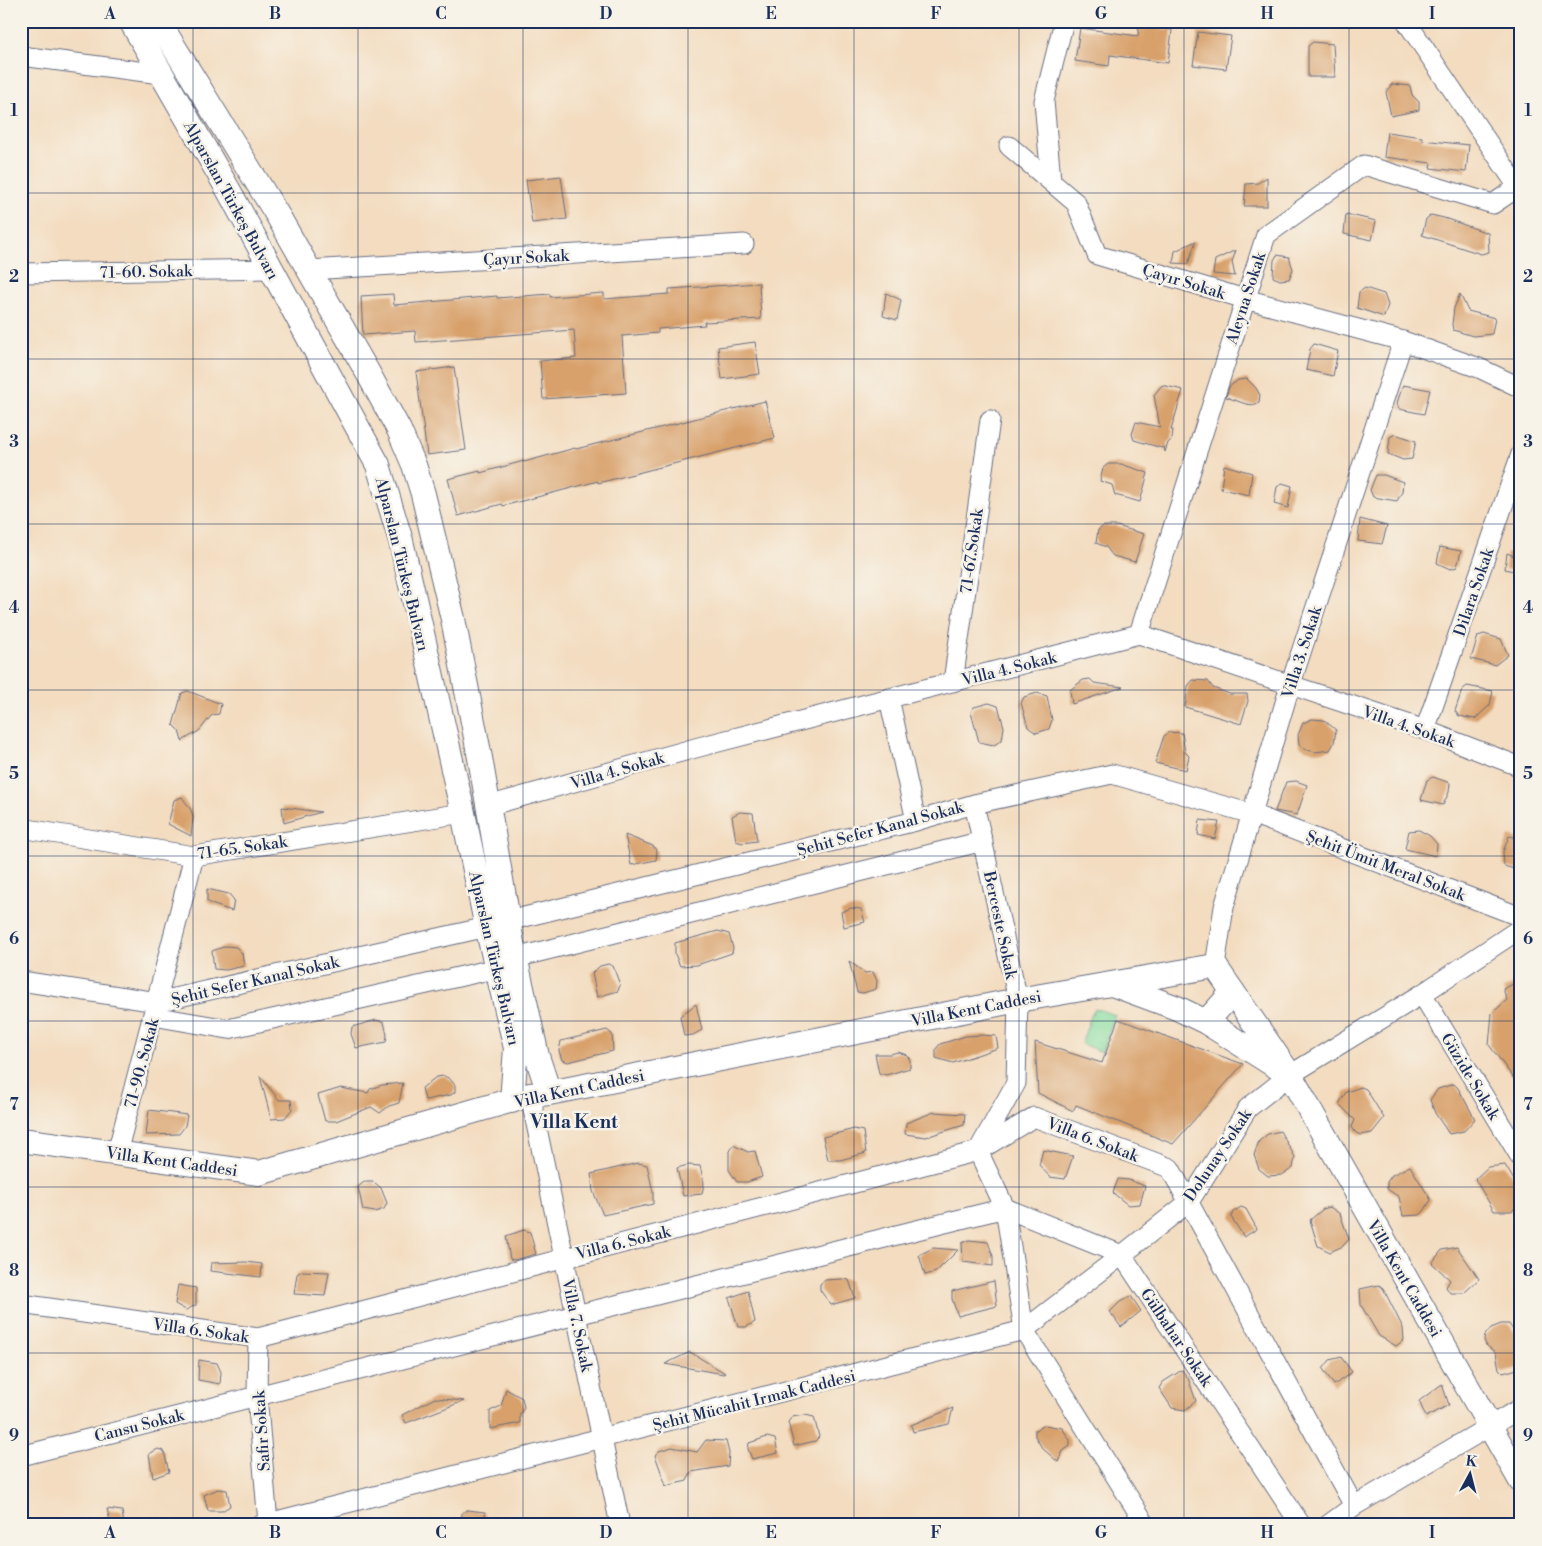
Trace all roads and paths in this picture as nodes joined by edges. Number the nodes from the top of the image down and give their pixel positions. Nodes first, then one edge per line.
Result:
1 (131, 21) edge
2 (158, 21) edge
3 (1064, 21) edge
4 (1406, 21) edge
5 (21, 56) edge
6 (161, 74) junction
7 (1009, 146) dead end
8 (1051, 180) junction
9 (1519, 190) edge
10 (744, 244) dead end
11 (270, 269) junction
12 (308, 270) junction
13 (21, 273) edge
14 (1245, 299) junction
15 (1404, 341) junction
16 (1521, 388) edge
17 (990, 420) dead end
18 (1521, 454) edge
19 (1139, 634) junction
20 (953, 682) junction
21 (1290, 686) junction
22 (889, 698) junction
23 (1424, 730) junction
24 (1521, 767) edge
25 (974, 804) junction
26 (488, 806) junction
27 (463, 813) junction
28 (1252, 814) junction
29 (916, 821) junction
30 (21, 828) edge
31 (983, 841) junction
32 (194, 856) junction
33 (1521, 916) edge
34 (497, 924) junction
35 (1521, 928) edge
36 (506, 963) junction
37 (1216, 966) junction
38 (1178, 972) junction
39 (21, 981) edge
40 (1111, 984) junction
41 (1233, 992) junction
42 (1422, 994) junction
43 (1018, 1000) junction
44 (1177, 1008) junction
45 (155, 1009) junction
46 (1206, 1022) junction
47 (1290, 1075) junction
48 (531, 1097) junction
49 (21, 1140) edge
50 (978, 1151) junction
51 (117, 1153) junction
52 (1521, 1158) edge
53 (1188, 1202) junction
54 (1005, 1208) junction
55 (1122, 1255) junction
56 (564, 1257) junction
57 (21, 1304) edge
58 (576, 1314) junction
59 (1024, 1330) junction
60 (258, 1338) junction
61 (257, 1395) junction
62 (1521, 1408) edge
63 (1489, 1427) junction
64 (603, 1439) junction
65 (21, 1456) edge
66 (1521, 1481) edge
67 (1354, 1506) junction
68 (265, 1524) edge
69 (620, 1525) edge
70 (1146, 1525) edge
71 (1301, 1525) edge
72 (1328, 1525) edge

1 - 6 street, Alparslan Türkeş Bulvarı
2 - 12 street, Alparslan Türkeş Bulvarı
3 - 8 street
4 - 9 street
5 - 6 street
6 - 11 street, Alparslan Türkeş Bulvarı
7 - 8 street, Çayır Sokak
8 - 14 street, Çayır Sokak
9 - 14 street, Aleyna Sokak
10 - 12 street, Çayır Sokak
11 - 13 street, 71-60. Sokak
11 - 27 street, Alparslan Türkeş Bulvarı
12 - 26 street, Alparslan Türkeş Bulvarı
14 - 15 street, Çayır Sokak
14 - 19 street, Aleyna Sokak
15 - 16 street, Çayır Sokak
15 - 21 street, Villa 3. Sokak
17 - 20 street, 71-67.Sokak
18 - 23 street, Dilara Sokak
19 - 20 street, Villa 4. Sokak
19 - 21 street, Villa 4. Sokak
20 - 22 street, Villa 4. Sokak
21 - 23 street, Villa 4. Sokak
21 - 28 street, Villa 3. Sokak
22 - 26 street, Villa 4. Sokak
22 - 29 street
23 - 24 street, Villa 4. Sokak
25 - 28 street, Şehit Sefer Kanal Sokak
25 - 29 street, Şehit Sefer Kanal Sokak
25 - 31 street, Berceste Sokak
26 - 34 street, Alparslan Türkeş Bulvarı
27 - 32 street, 71-65. Sokak
27 - 34 street, Alparslan Türkeş Bulvarı
28 - 33 street, Şehit Ümit Meral Sokak
28 - 37 street, Villa 3. Sokak
29 - 34 street, Şehit Sefer Kanal Sokak
30 - 32 street, 71-65. Sokak
31 - 36 street, Şehit Sefer Kanal Sokak
31 - 43 street, Berceste Sokak
32 - 45 street, 71-90. Sokak
34 - 36 street, Alparslan Türkeş Bulvarı
34 - 45 street, Şehit Sefer Kanal Sokak
35 - 42 street, Dolunay Sokak
36 - 45 street, Şehit Sefer Kanal Sokak
36 - 48 street, Alparslan Türkeş Bulvarı
36 - 48 street, Alparslan Türkeş Bulvarı
37 - 38 street, Villa Kent Caddesi
37 - 41 street, Villa Kent Caddesi
38 - 40 street, Villa Kent Caddesi
38 - 44 street
39 - 45 street, Şehit Sefer Kanal Sokak
40 - 43 street, Villa Kent Caddesi
40 - 44 street, Villa Kent Caddesi
41 - 46 street
41 - 47 street, Villa Kent Caddesi
42 - 47 street, Dolunay Sokak
42 - 52 street, Güzide Sokak
43 - 48 street, Villa Kent Caddesi
43 - 50 street, Berceste Sokak
44 - 46 street, Villa Kent Caddesi
45 - 51 street, 71-90. Sokak
46 - 47 street, Villa Kent Caddesi
47 - 53 street, Dolunay Sokak
47 - 63 street, Villa Kent Caddesi
48 - 51 street, Villa Kent Caddesi
48 - 56 street, Villa 7. Sokak
49 - 51 street, Villa Kent Caddesi
50 - 53 street, Villa 6. Sokak
50 - 54 street
50 - 56 street, Villa 6. Sokak
53 - 55 street, Dolunay Sokak
53 - 67 street
54 - 55 street
54 - 58 street
54 - 59 street
55 - 59 street, Dolunay Sokak
55 - 71 street, Gülbahar Sokak
56 - 58 street, Villa 7. Sokak
56 - 60 street, Villa 6. Sokak
57 - 60 street, Villa 6. Sokak
58 - 61 street
58 - 64 street, Villa 7. Sokak
59 - 64 street, Şehit Mücahit Irmak Caddesi
59 - 70 street
60 - 61 street, Safir Sokak
61 - 65 street, Cansu Sokak
61 - 68 street, Safir Sokak
62 - 63 street
63 - 66 street, Villa Kent Caddesi
63 - 67 street
64 - 68 street, Şehit Mücahit Irmak Caddesi
64 - 69 street, Villa 7. Sokak
67 - 72 street

